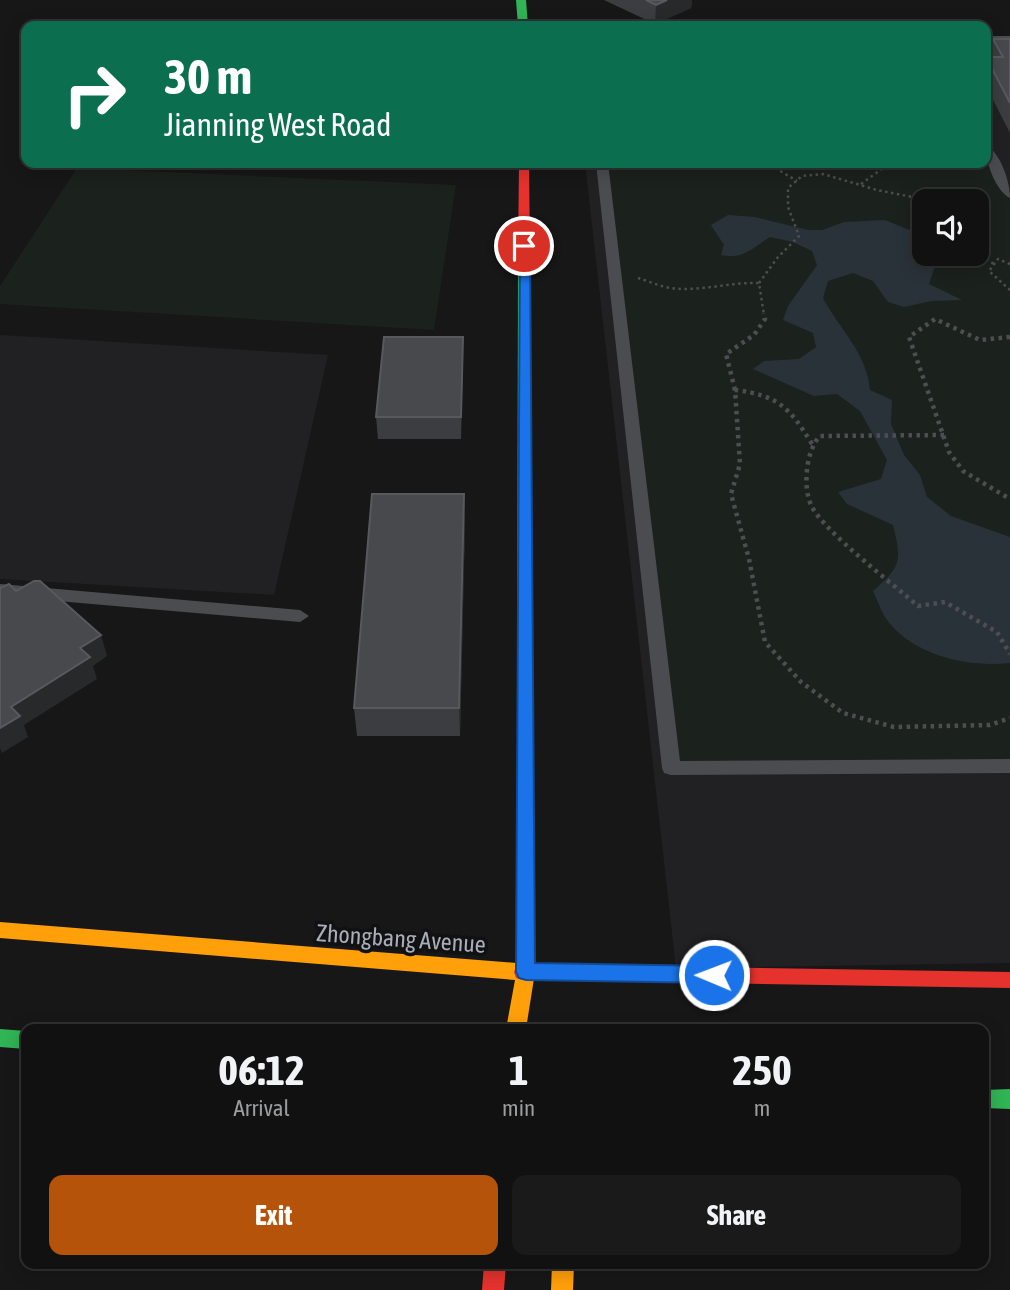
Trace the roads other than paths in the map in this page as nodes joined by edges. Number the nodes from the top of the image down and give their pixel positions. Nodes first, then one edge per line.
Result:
1 (521, 0) edge
2 (523, 21) edge
3 (991, 39) edge
4 (1010, 39) edge
5 (991, 157) edge
6 (524, 168) edge
7 (603, 168) edge
8 (1006, 180) edge
9 (1010, 194) edge
10 (0, 590) edge
11 (300, 616) dead end
12 (1010, 766) edge
13 (0, 930) edge
14 (526, 972) junction
15 (1010, 980) edge
16 (538, 1006) dead end
17 (517, 1024) edge
18 (0, 1038) edge
19 (21, 1040) edge
20 (989, 1099) edge
21 (1010, 1099) edge
22 (495, 1269) edge
23 (563, 1269) edge
24 (493, 1290) edge
25 (562, 1290) edge

1 - 2 street
3 - 4 lane
5 - 8 lane
6 - 14 street
7 - 12 lane
8 - 9 lane
10 - 11 lane
13 - 14 street, Zhongbang Avenue
14 - 15 street, Zhongbang Avenue
14 - 16 street
14 - 17 street
18 - 19 street
20 - 21 street
22 - 24 street
23 - 25 street

